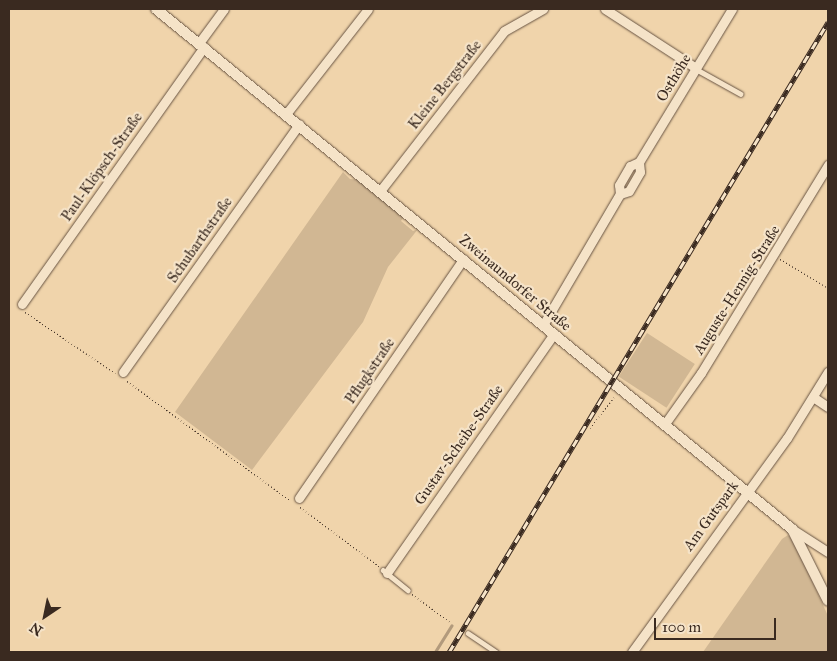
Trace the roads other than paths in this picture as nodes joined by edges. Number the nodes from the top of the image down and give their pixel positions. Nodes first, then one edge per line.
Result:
1 (156, 9) edge
2 (224, 9) edge
3 (368, 9) edge
4 (543, 9) edge
5 (606, 9) edge
6 (732, 9) edge
7 (202, 45) junction
8 (696, 68) junction
9 (741, 94) dead end
10 (286, 114) junction
11 (299, 124) junction
12 (828, 165) edge
13 (380, 191) junction
14 (463, 259) junction
15 (22, 304) road end
16 (543, 325) junction
17 (554, 334) junction
18 (123, 372) dead end
19 (828, 372) edge
20 (813, 397) junction
21 (828, 407) edge
22 (664, 425) junction
23 (746, 492) junction
24 (297, 501) road end
25 (792, 529) junction
26 (828, 552) edge
27 (385, 571) joint
28 (408, 590) road end
29 (828, 601) edge
30 (468, 633) dead end
31 (496, 652) edge
32 (632, 652) edge

1 - 7 street, Zweinaundorfer Straße
2 - 7 street, Paul-Klöpsch-Straße
3 - 10 street
4 - 13 street, Kleine Bergstraße
5 - 8 street
6 - 8 street, Osthöhe
7 - 10 street, Zweinaundorfer Straße
7 - 15 street, Paul-Klöpsch-Straße
8 - 9 lane
8 - 16 street, Osthöhe
10 - 11 street, Zweinaundorfer Straße
11 - 13 street, Zweinaundorfer Straße
11 - 18 street, Schubarthstraße
12 - 22 street, Auguste-Hennig-Straße
13 - 14 street, Zweinaundorfer Straße
14 - 16 street, Zweinaundorfer Straße
14 - 24 street, Pflugkstraße
16 - 17 street, Zweinaundorfer Straße
17 - 22 street, Zweinaundorfer Straße
17 - 27 street, Gustav-Scheibe-Straße
19 - 20 street, Am Gutspark
20 - 21 street
20 - 23 street, Am Gutspark
22 - 23 street, Zweinaundorfer Straße
23 - 25 street, Zweinaundorfer Straße
23 - 32 street, Am Gutspark
25 - 26 street
25 - 29 street, Zweinaundorfer Straße
27 - 28 lane
30 - 31 lane

